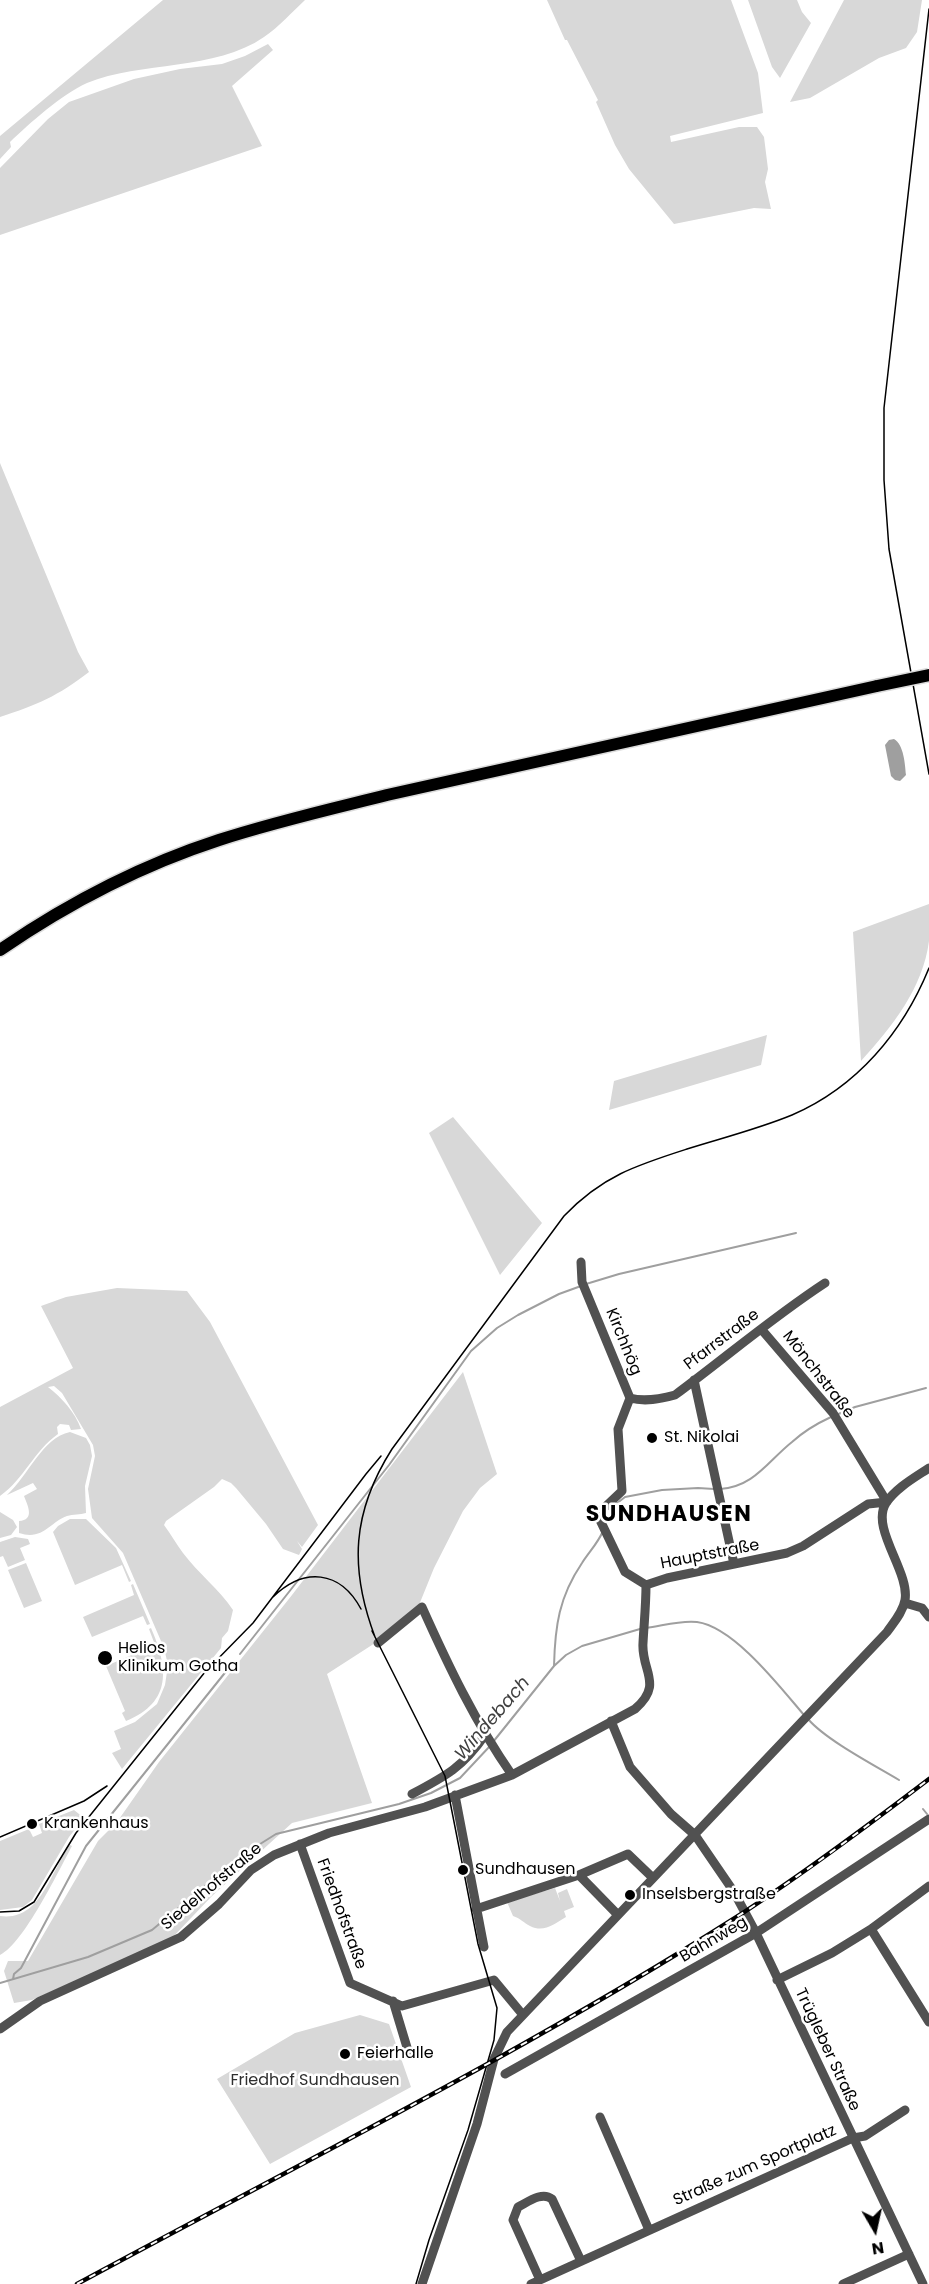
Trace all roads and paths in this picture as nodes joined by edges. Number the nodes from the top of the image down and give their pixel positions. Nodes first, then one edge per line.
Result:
1 (929, 675) edge
2 (0, 951) edge
3 (580, 1262) dead end
4 (825, 1283) dead end
5 (762, 1330) junction
6 (694, 1380) junction
7 (630, 1398) junction
8 (929, 1468) edge
9 (887, 1502) junction
10 (734, 1564) junction
11 (646, 1586) junction
12 (905, 1603) junction
13 (926, 1606) edge
14 (929, 1617) edge
15 (378, 1643) dead end
16 (611, 1721) junction
17 (489, 1741) junction
18 (512, 1775) junction
19 (412, 1794) dead end
20 (455, 1796) junction
21 (928, 1823) edge
22 (695, 1835) junction
23 (300, 1844) junction
24 (579, 1875) junction
25 (653, 1878) junction
26 (929, 1886) edge
27 (477, 1909) junction
28 (618, 1915) junction
29 (871, 1929) junction
30 (756, 1933) junction
31 (484, 1947) dead end
32 (777, 1980) junction
33 (393, 2001) junction
34 (523, 2015) junction
35 (929, 2022) edge
36 (0, 2029) edge
37 (409, 2054) dead end
38 (505, 2074) dead end
39 (904, 2110) dead end
40 (600, 2117) dead end
41 (853, 2138) junction
42 (648, 2230) junction
43 (909, 2254) junction
44 (581, 2261) junction
45 (540, 2280) junction
46 (422, 2284) edge
47 (531, 2284) edge
48 (843, 2284) edge
49 (922, 2284) edge

1 - 2 main road, bridge
3 - 7 street, Kirchhög
4 - 5 street, Pfarrstraße
5 - 6 street, Pfarrstraße
5 - 9 street, Mönchstraße
6 - 7 street, Pfarrstraße
6 - 10 street
7 - 11 street, Kirchhög
8 - 9 street
9 - 10 street, Hauptstraße
9 - 12 street
10 - 11 street, Hauptstraße
11 - 16 street, Hauptstraße
12 - 13 street
12 - 22 street
13 - 14 street
15 - 17 street
16 - 18 street, Siedelhofstraße
16 - 22 street, Trügleber Straße
17 - 18 street
17 - 19 street
18 - 20 street, Siedelhofstraße
20 - 23 street, Siedelhofstraße
20 - 27 street
21 - 30 street, Bahnweg
22 - 25 street
22 - 30 street, Trügleber Straße
23 - 33 street, Friedhofstraße
23 - 36 street, Siedelhofstraße
24 - 25 street
24 - 27 street
24 - 28 street
25 - 28 street
26 - 29 street
27 - 31 street
28 - 34 street
29 - 32 street
29 - 35 street
30 - 32 street, Trügleber Straße
30 - 38 street, Bahnweg
32 - 41 street, Trügleber Straße
33 - 34 street, Friedhofstraße
33 - 37 street
34 - 46 street
39 - 41 street, Straße zum Sportplatz
40 - 42 street
41 - 42 street, Straße zum Sportplatz
41 - 43 street, Trügleber Straße
42 - 44 street, Straße zum Sportplatz
43 - 48 street
43 - 49 street, Trügleber Straße
44 - 45 street, Straße zum Sportplatz
44 - 45 street
45 - 47 street, Straße zum Sportplatz

